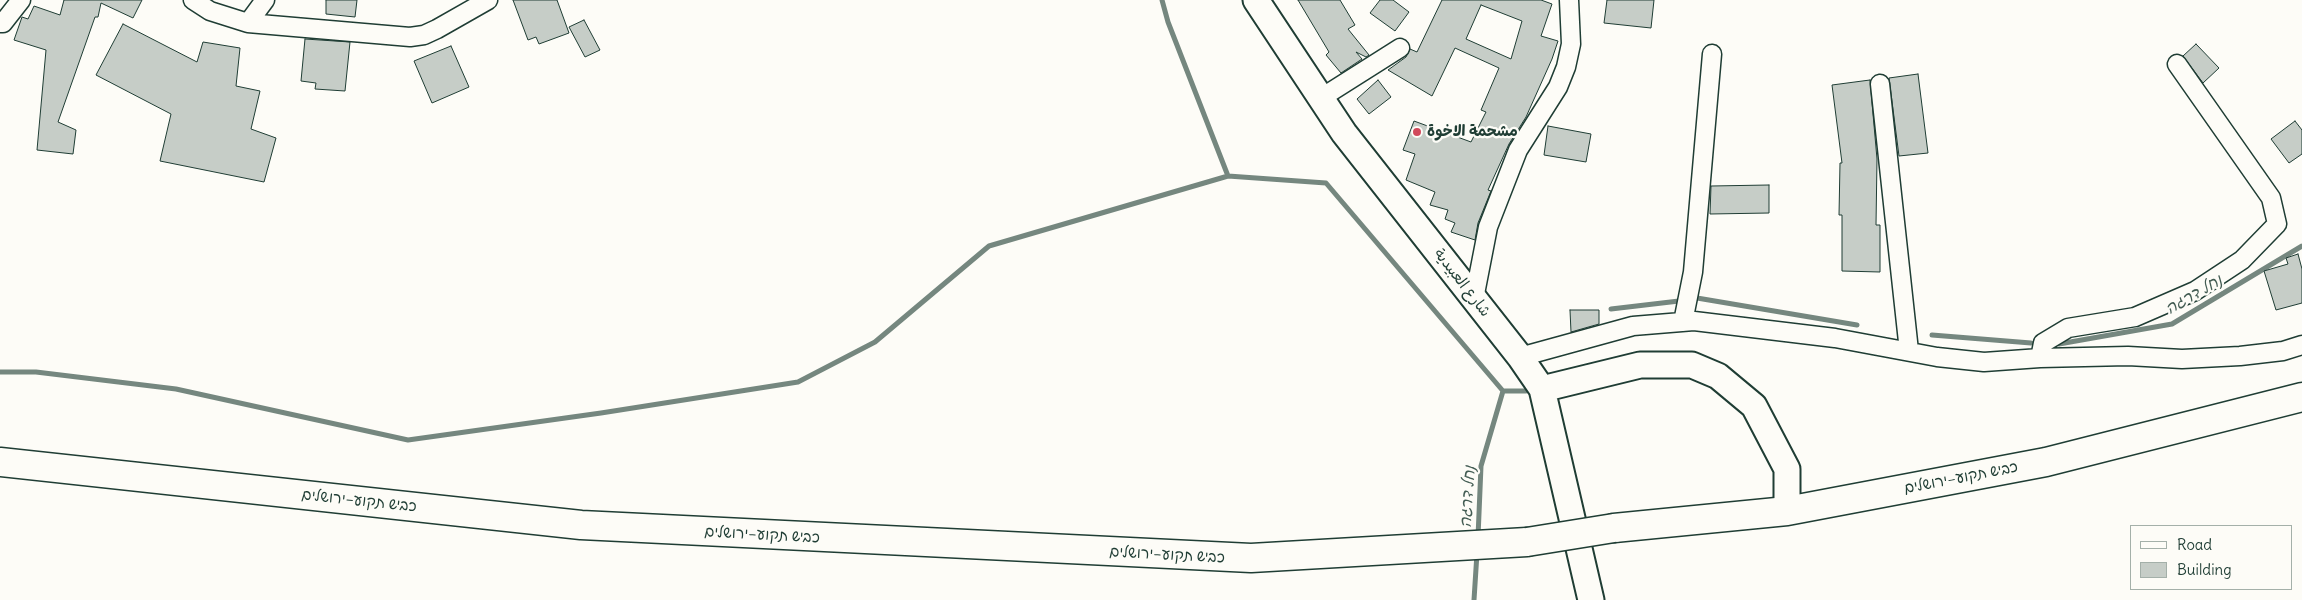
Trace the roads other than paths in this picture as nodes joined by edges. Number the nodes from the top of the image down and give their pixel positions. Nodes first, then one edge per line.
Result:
1 (21, 0) edge
2 (193, 0) edge
3 (265, 0) edge
4 (488, 0) edge
5 (1256, 0) edge
6 (1568, 1) edge
7 (0, 24) edge
8 (248, 24) junction
9 (1400, 48) dead end
10 (1712, 54) dead end
11 (2177, 64) dead end
12 (1880, 84) dead end
13 (1321, 98) junction
14 (1474, 299) junction
15 (1682, 322) junction
16 (2302, 345) edge
17 (1910, 351) junction
18 (1520, 356) junction
19 (2040, 358) junction
20 (1542, 389) junction
21 (2302, 396) edge
22 (0, 462) edge
23 (1786, 511) junction
24 (1591, 600) edge

1 - 7 street
2 - 8 street
3 - 8 street
4 - 8 street
5 - 13 main road, شارع العبيدية
6 - 14 street
9 - 13 street
10 - 15 street
11 - 19 street
12 - 17 street
13 - 14 main road, شارع العبيدية
14 - 18 main road, شارع العبيدية
15 - 17 street
15 - 18 street
16 - 19 street
17 - 19 street
18 - 20 main road, شارع العبيدية
20 - 23 main road
20 - 24 main road, شارع العبيدية
21 - 23 main road, כביש תקוע–ירושלים
22 - 23 main road, כביש תקוע–ירושלים, bridge

